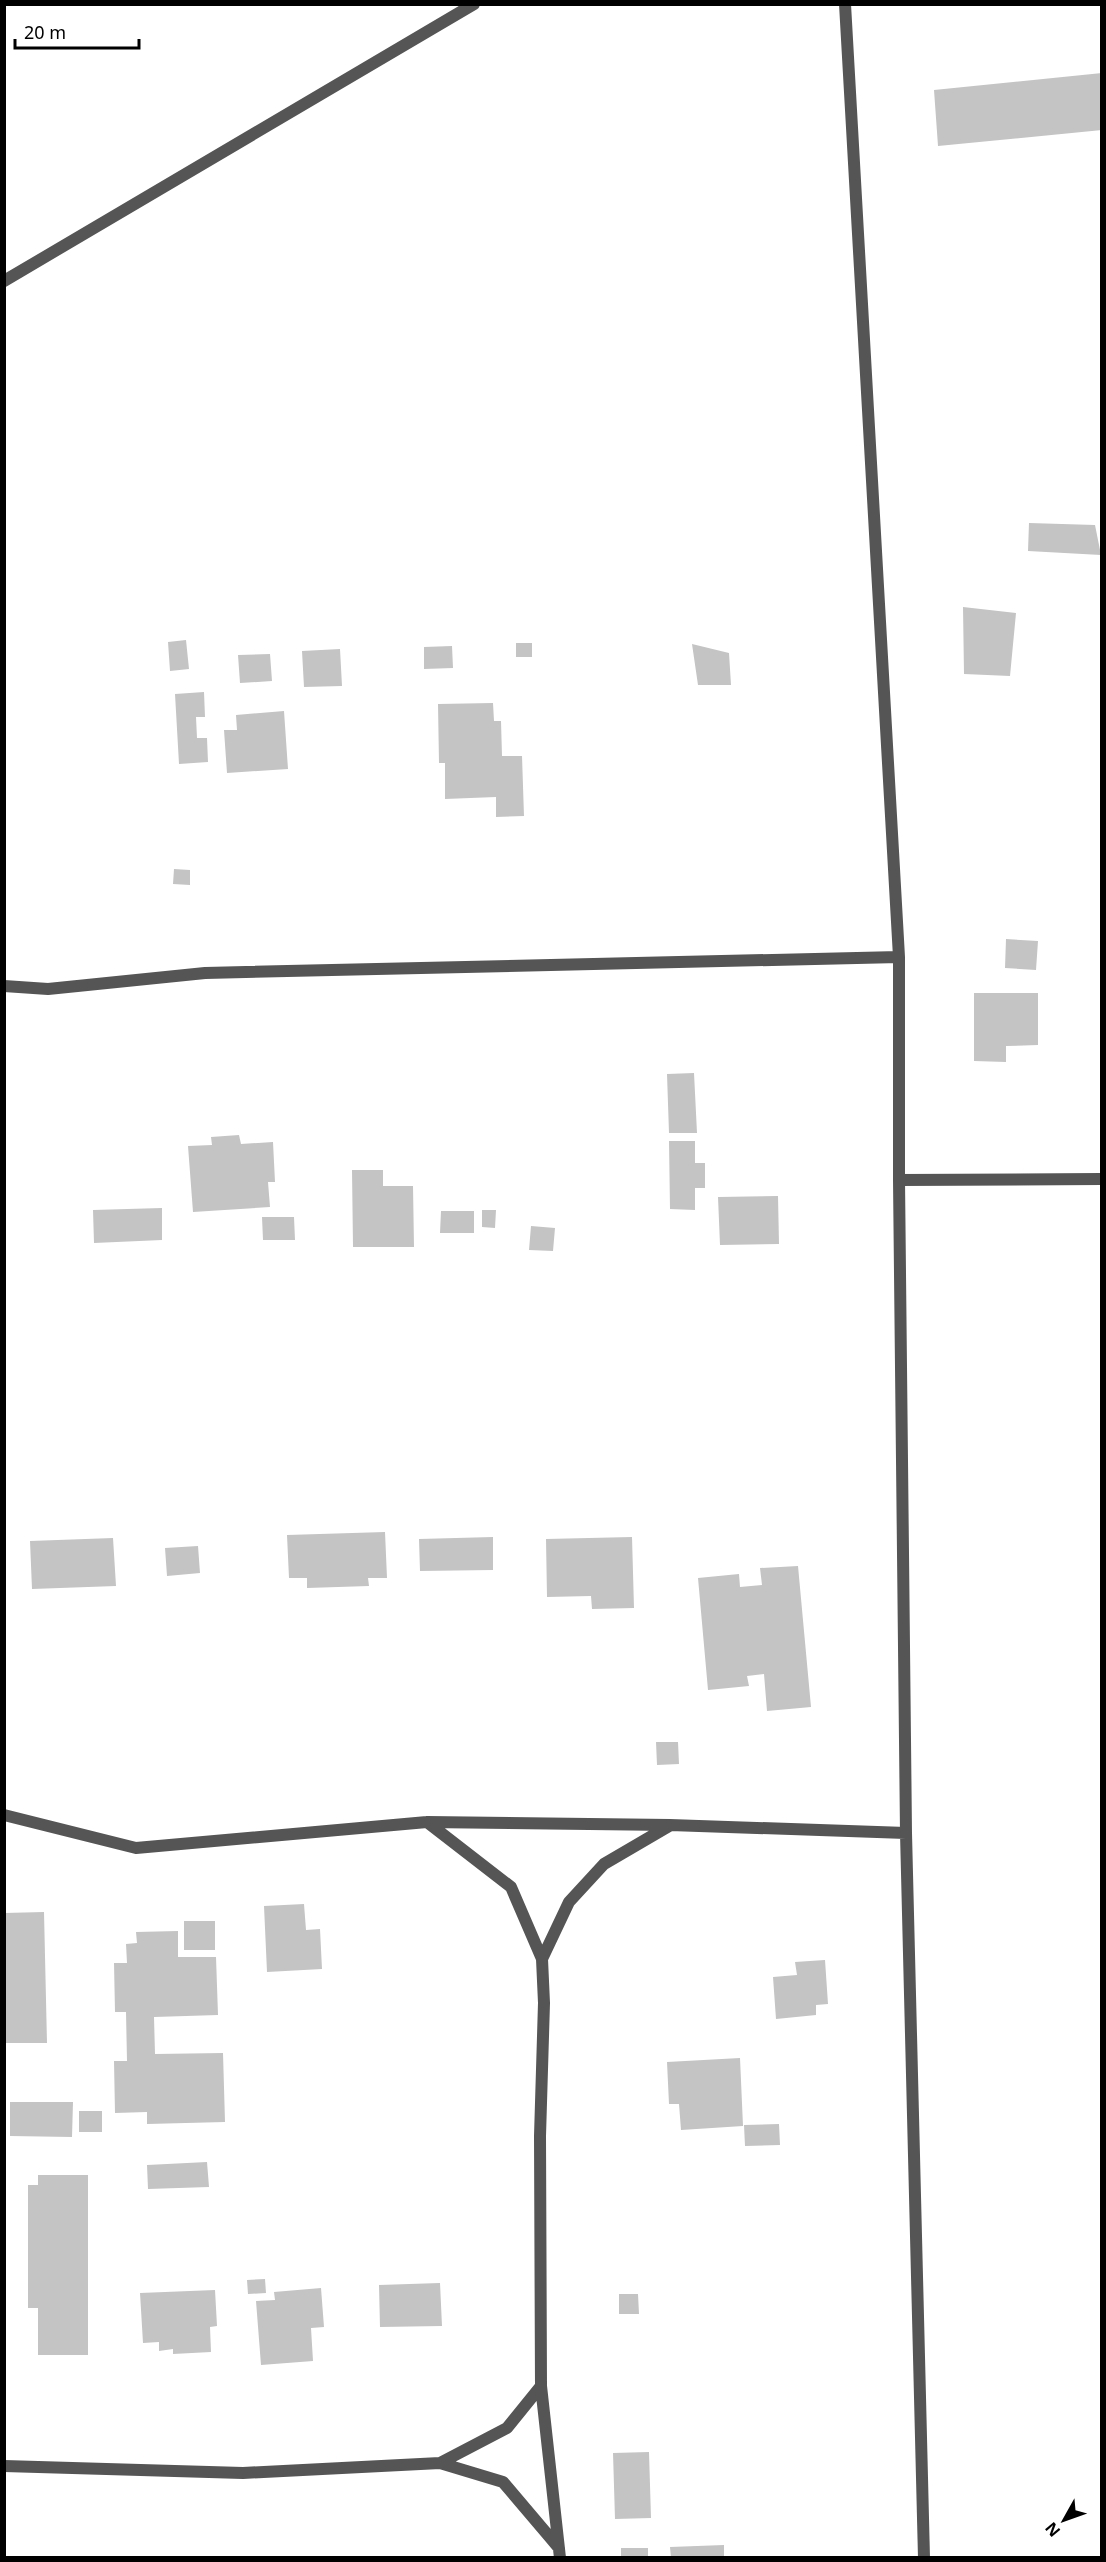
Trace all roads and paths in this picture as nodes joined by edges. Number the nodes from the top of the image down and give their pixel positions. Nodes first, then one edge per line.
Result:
1 (474, 4) edge
2 (844, 4) edge
3 (4, 281) edge
4 (899, 957) junction
5 (4, 986) edge
6 (1101, 1179) edge
7 (899, 1180) junction
8 (4, 1815) edge
9 (427, 1822) junction
10 (670, 1825) junction
11 (906, 1833) junction
12 (542, 1959) junction
13 (541, 2386) junction
14 (440, 2463) junction
15 (4, 2466) edge
16 (560, 2553) edge
17 (924, 2558) edge

1 - 3 street
2 - 4 street
4 - 5 street
4 - 7 street
6 - 7 street
7 - 11 street
8 - 9 street
9 - 10 street
9 - 12 street
10 - 11 street
10 - 12 street
11 - 17 street
12 - 13 street
13 - 14 street
13 - 16 street
14 - 15 street
14 - 16 street

